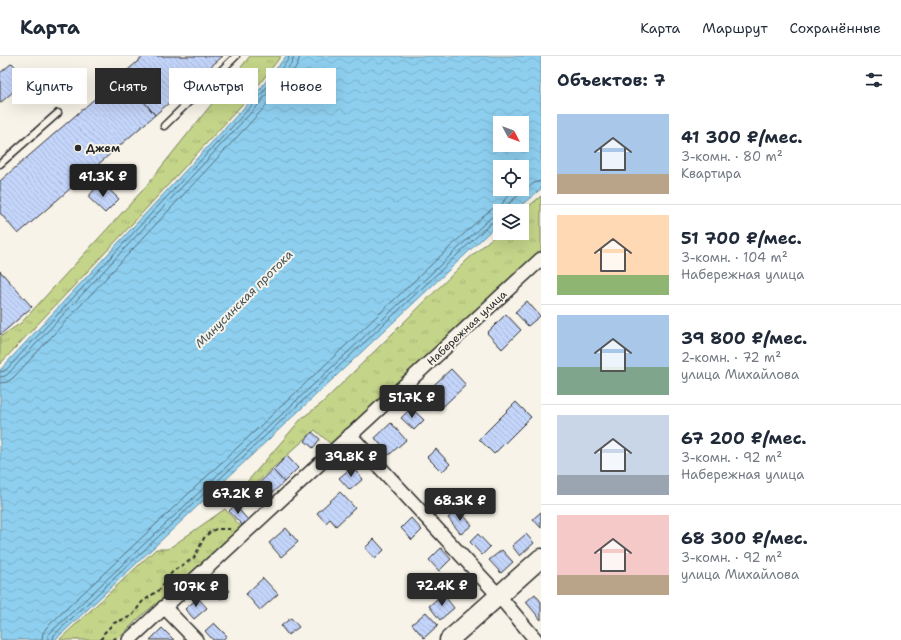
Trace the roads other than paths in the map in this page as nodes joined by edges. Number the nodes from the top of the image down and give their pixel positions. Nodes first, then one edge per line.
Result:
1 (236, 56) edge
2 (58, 113) dead end
3 (164, 126) dead end
4 (0, 164) edge
5 (541, 259) edge
6 (350, 435) junction
7 (541, 558) edge
8 (499, 596) junction
9 (164, 606) junction
10 (124, 638) edge
11 (196, 640) edge
12 (449, 640) edge
13 (536, 640) edge

1 - 3 lane
2 - 4 lane
5 - 6 street, Набережная улица
6 - 8 street
6 - 9 street, Набережная улица
7 - 8 street
8 - 12 street
8 - 13 street
9 - 10 street, Набережная улица
9 - 11 street

